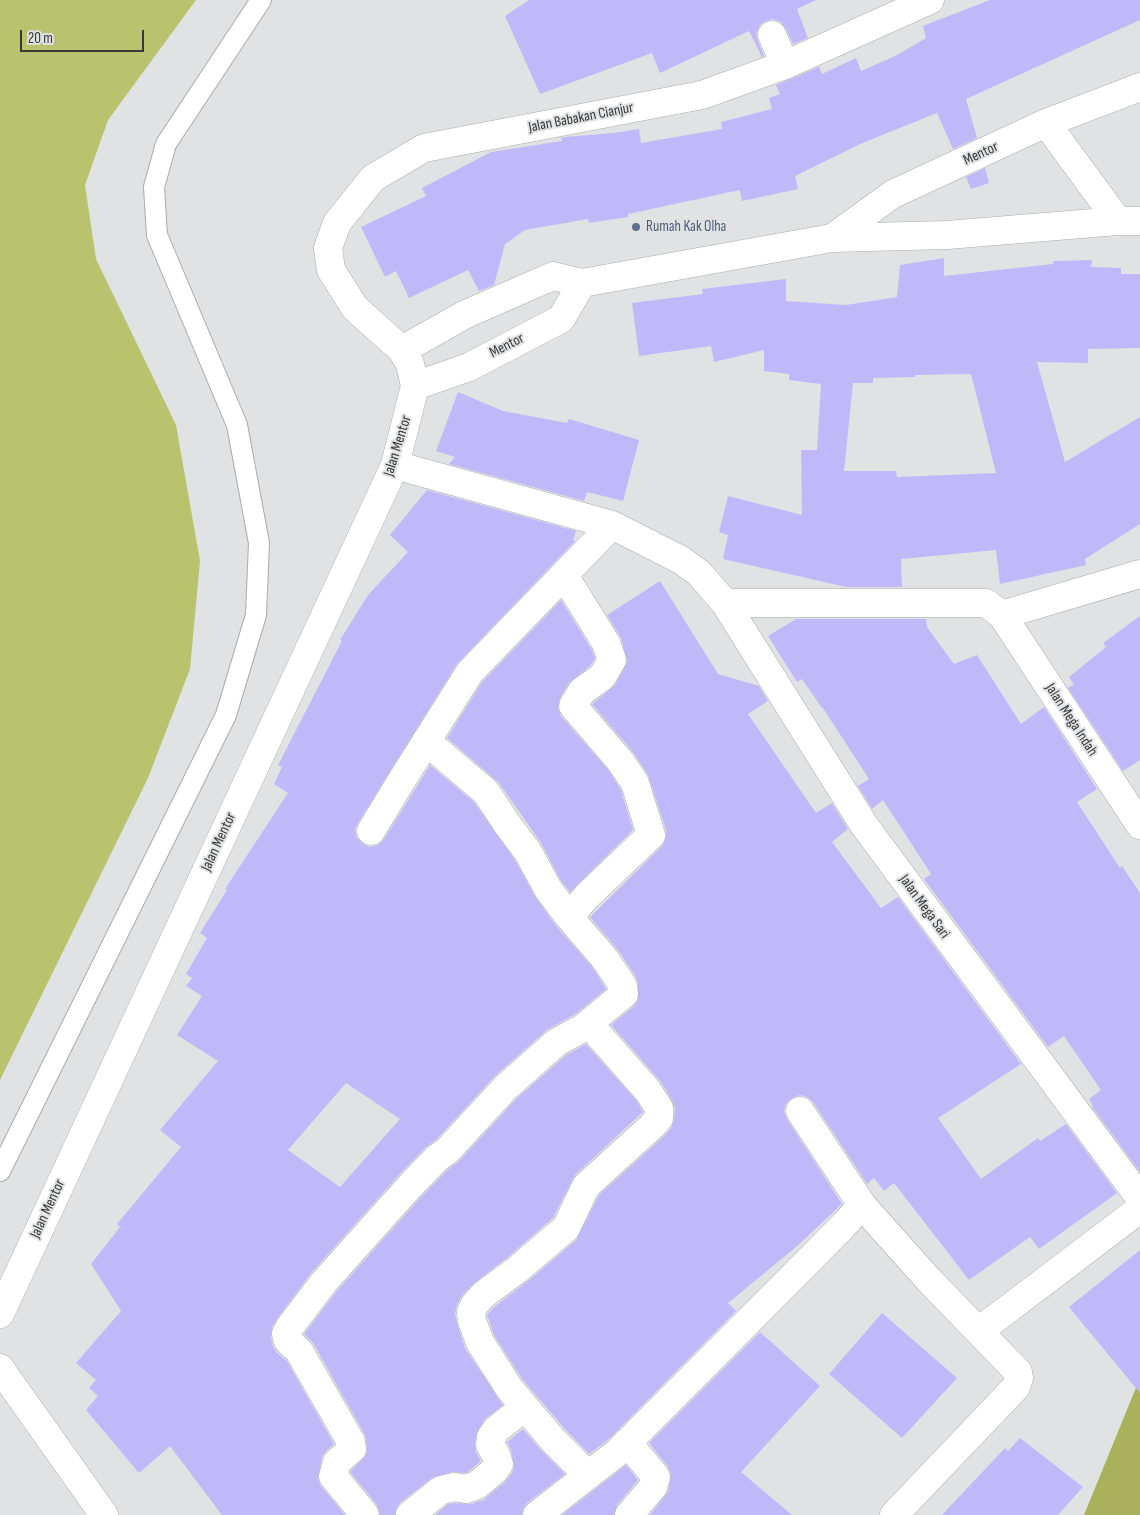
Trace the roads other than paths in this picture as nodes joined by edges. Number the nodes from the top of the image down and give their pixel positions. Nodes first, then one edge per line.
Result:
1 (261, 0) edge
2 (930, 0) edge
3 (772, 34) dead end
4 (785, 65) junction
5 (1140, 87) edge
6 (1046, 123) junction
7 (1129, 221) edge
8 (832, 238) junction
9 (582, 283) junction
10 (409, 366) junction
11 (395, 465) junction
12 (612, 525) junction
13 (1140, 574) edge
14 (564, 575) junction
15 (726, 603) junction
16 (1002, 615) junction
17 (426, 741) junction
18 (1140, 825) edge
19 (371, 831) dead end
20 (569, 917) junction
21 (589, 1024) junction
22 (800, 1111) dead end
23 (0, 1171) edge
24 (1140, 1198) edge
25 (862, 1205) junction
26 (1140, 1209) edge
27 (0, 1314) edge
28 (979, 1331) junction
29 (0, 1368) edge
30 (526, 1407) junction
31 (627, 1442) junction
32 (588, 1475) junction
33 (104, 1515) edge
34 (365, 1515) edge
35 (410, 1515) edge
36 (537, 1515) edge
37 (629, 1515) edge
38 (894, 1515) edge

1 - 23 lane
2 - 4 street, Jalan Babakan Cianjur
3 - 4 street
4 - 10 street, Jalan Babakan Cianjur
5 - 6 street, Mentor
6 - 7 street
6 - 8 street, Mentor
7 - 8 street, Mentor
8 - 9 street, Mentor
9 - 10 street, Mentor
9 - 10 street, Mentor
10 - 11 street, Jalan Mentor
11 - 12 street, Jalan Mega Sari
11 - 27 street, Jalan Mentor
12 - 14 street
12 - 15 street, Jalan Mega Sari
13 - 16 street
14 - 17 street
14 - 20 street
15 - 16 street
15 - 24 street, Jalan Mega Sari
16 - 18 street, Jalan Mega Indah
17 - 19 street
17 - 20 street
20 - 21 street
21 - 30 street
21 - 34 street
22 - 25 street
25 - 28 street
25 - 31 street
26 - 28 street
28 - 38 street
29 - 33 street
30 - 32 street
30 - 35 street
31 - 32 street
31 - 37 street
32 - 36 street

